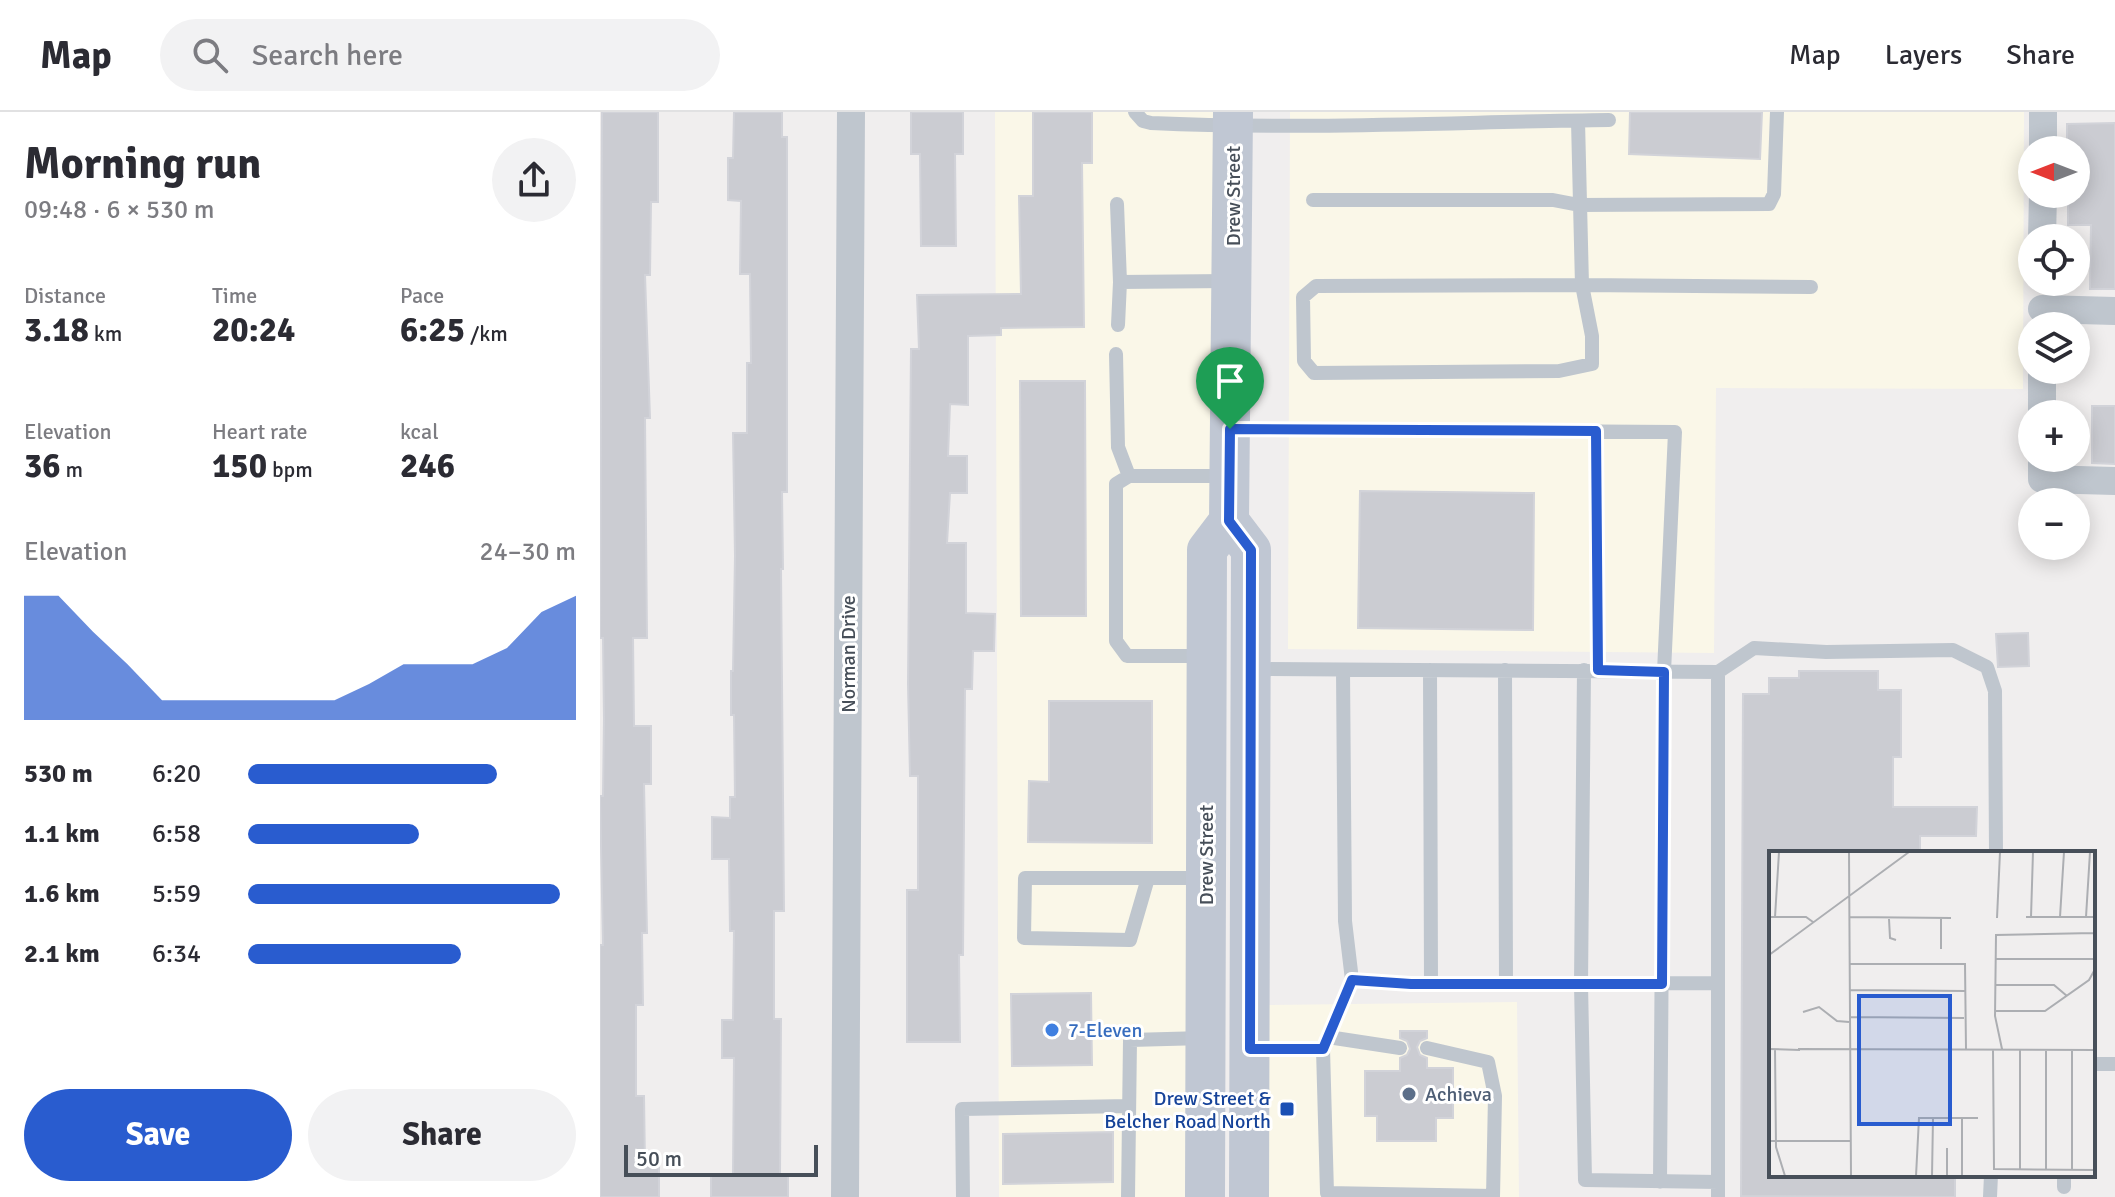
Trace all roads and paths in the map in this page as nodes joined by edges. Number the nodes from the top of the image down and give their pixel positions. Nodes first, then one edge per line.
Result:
1 (851, 112) edge
2 (1135, 112) edge
3 (1777, 112) edge
4 (2043, 112) edge
5 (1233, 119) edge
6 (1327, 119) edge
7 (1391, 119) edge
8 (1609, 120) dead end
9 (1578, 121) junction
10 (2043, 136) edge
11 (1313, 200) dead end
12 (1117, 204) dead end
13 (1579, 205) junction
14 (1232, 281) junction
15 (1120, 282) junction
16 (1582, 285) junction
17 (1811, 287) dead end
18 (2042, 306) edge
19 (2115, 311) edge
20 (1118, 325) dead end
21 (1116, 354) dead end
22 (1230, 429) junction
23 (1596, 431) junction
24 (2064, 472) edge
25 (1129, 476) junction
26 (1229, 476) junction
27 (2115, 481) edge
28 (1229, 521) junction
29 (1206, 656) junction
30 (1252, 669) junction
31 (1343, 670) junction
32 (1430, 670) junction
33 (1505, 670) junction
34 (1591, 670) junction
35 (1664, 672) junction
36 (1718, 672) junction
37 (1996, 851) edge
38 (1148, 878) junction
39 (1206, 878) junction
40 (1352, 980) junction
41 (1718, 983) junction
42 (1431, 984) junction
43 (1506, 984) junction
44 (1581, 984) junction
45 (1662, 984) junction
46 (1205, 1038) junction
47 (1325, 1043) junction
48 (1400, 1048) dead end
49 (1427, 1048) dead end
50 (1250, 1049) junction
51 (1129, 1106) junction
52 (1991, 1177) edge
53 (1660, 1182) junction
54 (1718, 1190) edge
55 (845, 1197) edge
56 (963, 1197) edge
57 (1128, 1197) edge
58 (1205, 1197) edge
59 (1249, 1197) edge
60 (1493, 1197) edge
61 (1990, 1197) edge

1 - 55 street, Norman Drive
2 - 5 lane
3 - 13 lane
4 - 10 street
5 - 6 lane
5 - 14 main road, Drew Street
6 - 7 lane
7 - 9 lane
8 - 9 lane
9 - 13 lane
11 - 13 lane
12 - 15 lane
13 - 16 lane
14 - 15 lane
14 - 22 main road, Drew Street
15 - 20 lane
16 - 16 lane
16 - 17 lane
18 - 19 street
21 - 25 lane
22 - 23 lane
22 - 26 main road, Drew Street
23 - 34 lane
23 - 35 lane
24 - 27 street
25 - 26 lane
25 - 29 lane
26 - 28 main road, Drew Street
28 - 29 main road, Drew Street
28 - 30 main road
29 - 39 main road, Drew Street
30 - 31 lane
30 - 50 main road
31 - 32 lane
31 - 40 lane
32 - 33 lane
32 - 42 lane
33 - 34 lane
33 - 43 lane
34 - 35 lane
34 - 44 lane
35 - 36 lane
35 - 45 lane
36 - 37 lane
36 - 41 lane
38 - 38 lane
38 - 39 lane
39 - 46 main road, Drew Street
40 - 42 lane
40 - 47 lane
41 - 45 lane
41 - 54 lane
42 - 43 lane
43 - 44 lane
44 - 45 lane
44 - 53 lane
45 - 53 lane
46 - 51 lane
46 - 58 main road, Drew Street
47 - 48 lane
47 - 50 lane
47 - 60 lane
49 - 60 lane
50 - 59 main road
51 - 56 lane
51 - 57 lane
52 - 61 lane
53 - 54 lane

